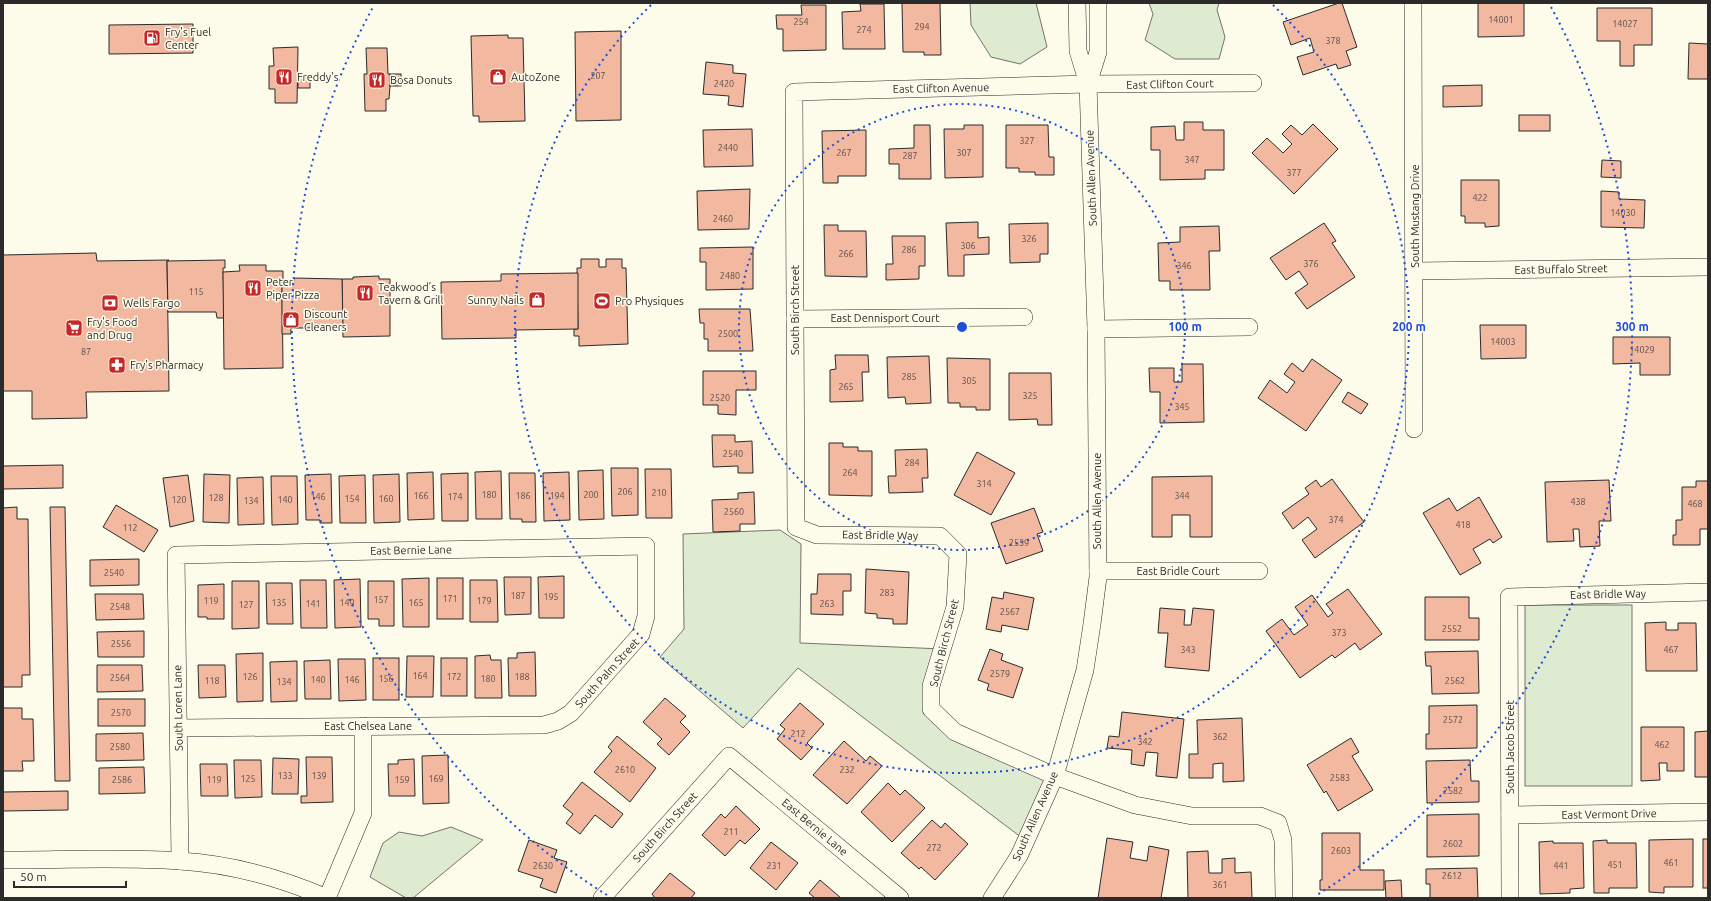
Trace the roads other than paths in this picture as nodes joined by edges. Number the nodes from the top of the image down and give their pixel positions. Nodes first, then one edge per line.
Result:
1 (1077, 3) edge
2 (1098, 3) edge
3 (1413, 3) edge
4 (1252, 83) dead end
5 (1088, 84) junction
6 (794, 92) joint
7 (1708, 267) edge
8 (1415, 272) junction
9 (1024, 317) dead end
10 (795, 319) junction
11 (1249, 328) dead end
12 (1096, 329) junction
13 (1414, 429) dead end
14 (796, 527) joint
15 (646, 546) joint
16 (958, 554) joint
17 (176, 555) joint
18 (1098, 571) junction
19 (1258, 571) dead end
20 (1708, 592) edge
21 (1509, 596) joint
22 (558, 721) joint
23 (363, 726) junction
24 (178, 728) junction
25 (729, 756) joint
26 (1055, 776) junction
27 (1708, 812) edge
28 (1510, 815) junction
29 (3, 860) edge
30 (180, 861) junction
31 (327, 898) edge
32 (602, 898) edge
33 (900, 898) edge
34 (992, 898) edge
35 (1284, 898) edge
36 (1510, 898) edge

1 - 5 street, South Allen Avenue
2 - 5 street, South Allen Avenue
3 - 8 street, South Mustang Drive
4 - 5 street, East Clifton Court
5 - 6 street, East Clifton Avenue
5 - 12 street, South Allen Avenue
6 - 10 street, South Birch Street
7 - 8 street, East Buffalo Street
8 - 13 street, South Mustang Drive
9 - 10 street, East Dennisport Court
10 - 14 street, South Birch Street
11 - 12 street
12 - 18 street, South Allen Avenue
14 - 16 street, East Bridle Way
15 - 17 street, East Bernie Lane
15 - 22 street, South Palm Street
16 - 26 street, South Birch Street
17 - 24 street, South Loren Lane
18 - 19 street, East Bridle Court
18 - 26 street, South Allen Avenue
20 - 21 street, East Bridle Way
21 - 28 street, South Jacob Street
22 - 23 street, East Chelsea Lane
23 - 24 street, East Chelsea Lane
23 - 31 street
24 - 30 street, South Loren Lane
25 - 32 street, South Birch Street
25 - 33 street, East Bernie Lane
26 - 34 street, South Allen Avenue
26 - 35 street
27 - 28 street, East Vermont Drive
28 - 36 street, South Jacob Street
29 - 30 street
30 - 31 street

